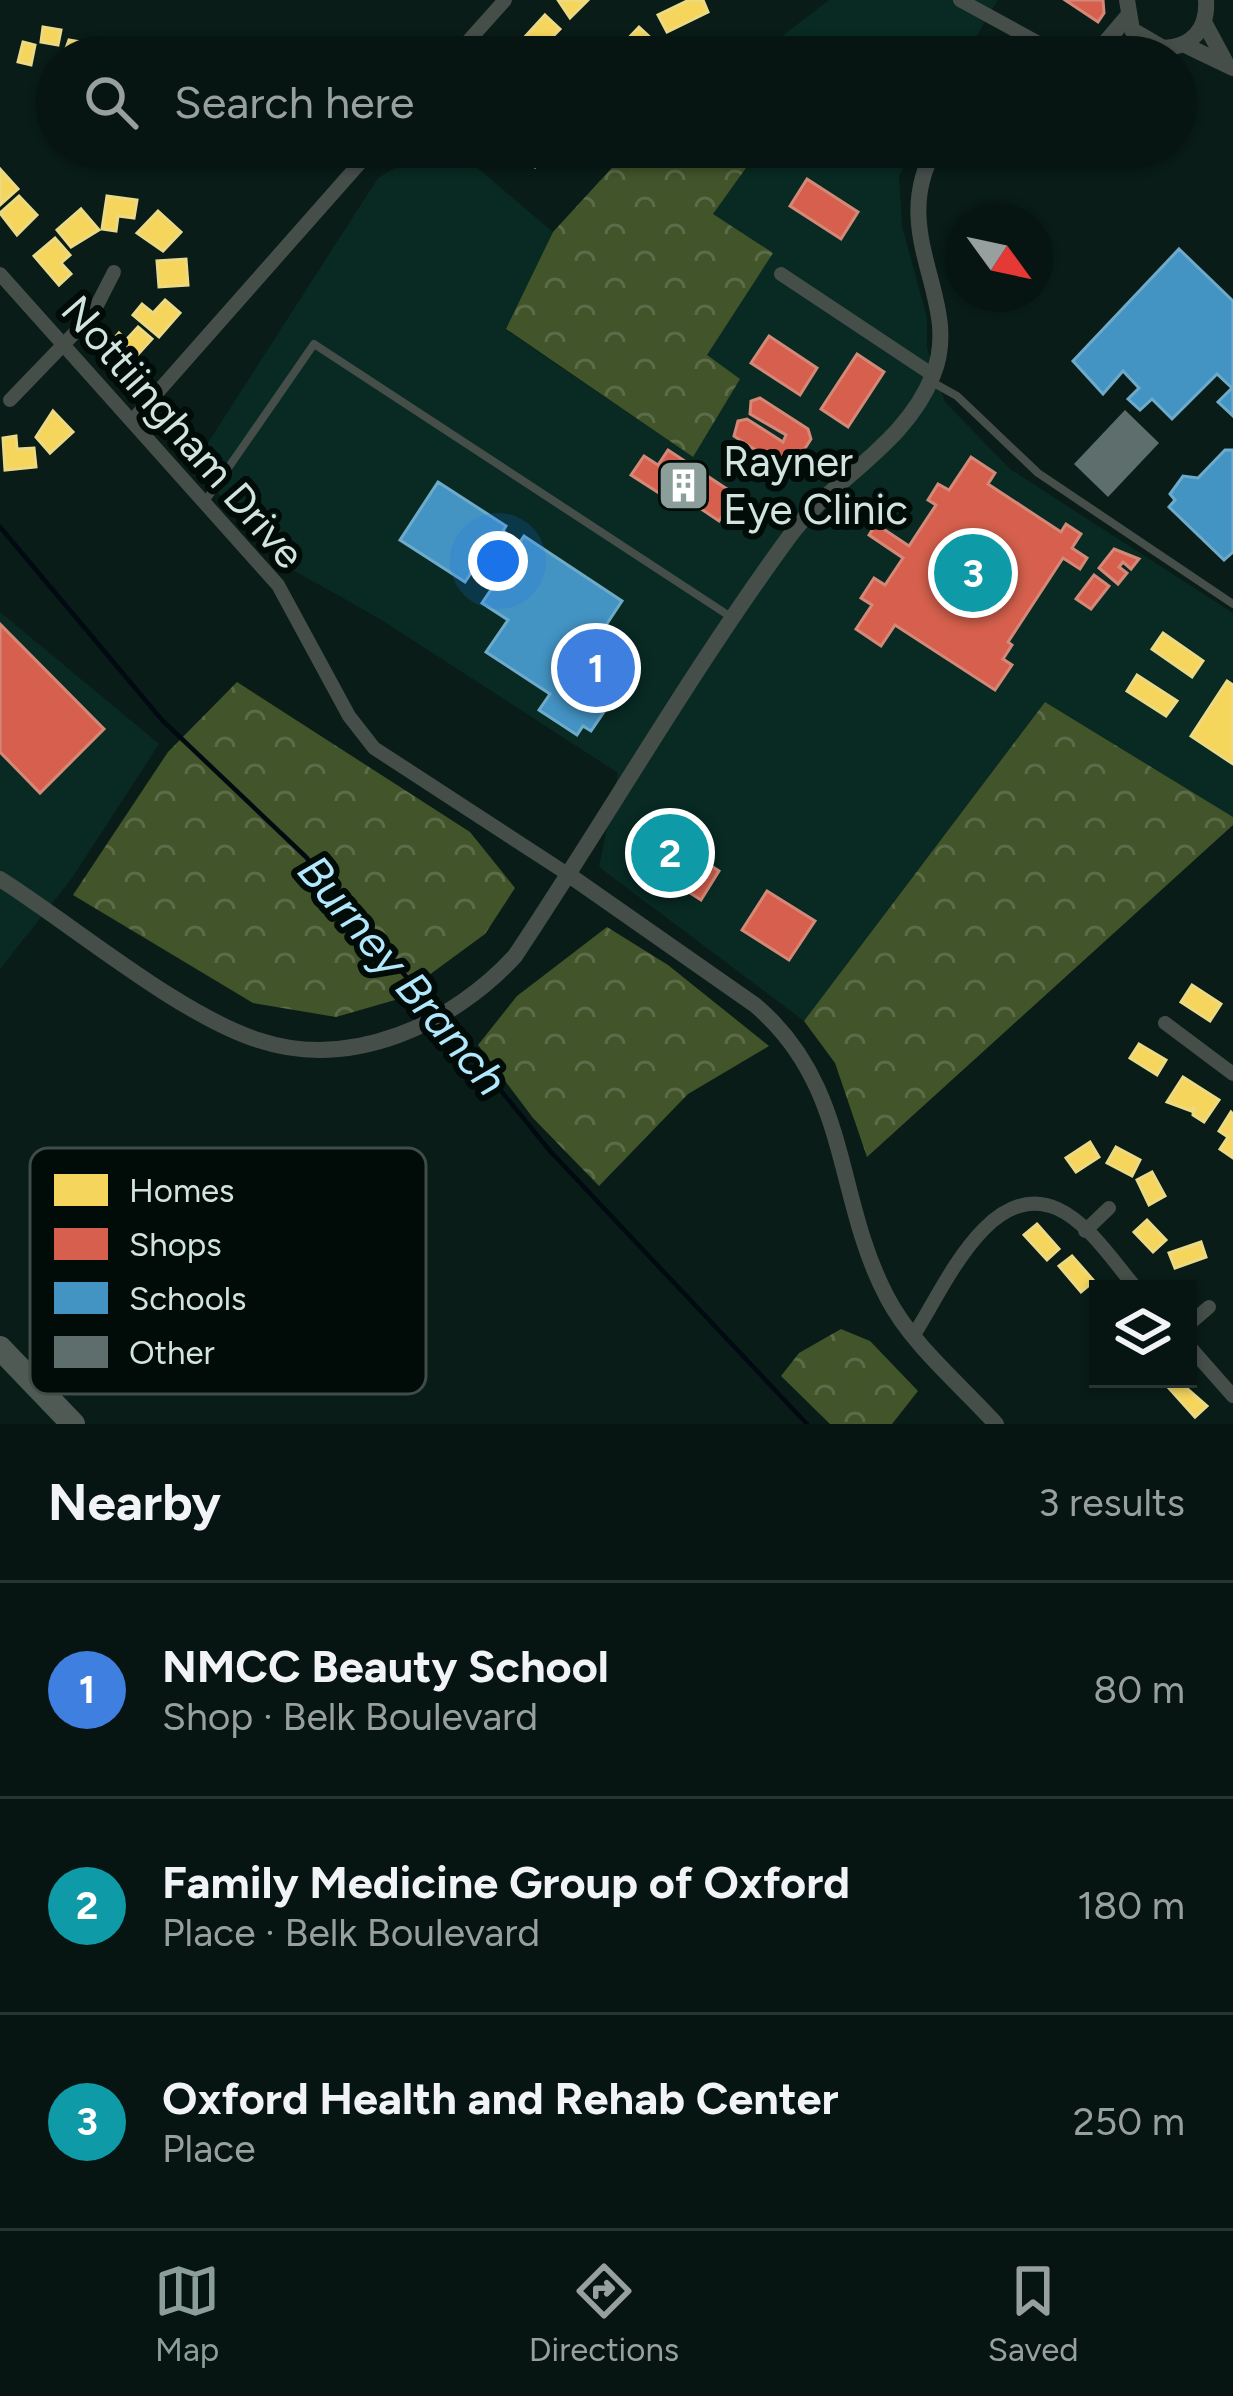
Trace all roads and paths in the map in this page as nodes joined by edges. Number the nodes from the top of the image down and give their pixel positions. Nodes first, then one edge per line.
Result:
1 (505, 0) edge
2 (960, 0) edge
3 (1206, 0) edge
4 (1127, 9) edge
5 (1204, 22) junction
6 (473, 36) edge
7 (1026, 36) edge
8 (1108, 36) edge
9 (1191, 36) edge
10 (1197, 50) edge
11 (1229, 64) edge
12 (355, 168) edge
13 (927, 168) edge
14 (114, 272) dead end
15 (0, 274) edge
16 (781, 274) dead end
17 (65, 346) junction
18 (932, 378) junction
19 (10, 400) dead end
20 (132, 421) junction
21 (206, 500) junction
22 (1233, 604) edge
23 (736, 619) junction
24 (569, 875) junction
25 (0, 879) edge
26 (1166, 1023) dead end
27 (1233, 1074) edge
28 (1109, 1208) dead end
29 (1085, 1231) junction
30 (1129, 1280) edge
31 (1209, 1307) dead end
32 (1197, 1317) edge
33 (915, 1333) junction
34 (0, 1348) edge
35 (1197, 1355) edge
36 (0, 1359) edge
37 (30, 1379) edge
38 (45, 1394) edge
39 (1233, 1396) edge
40 (53, 1424) edge
41 (74, 1424) edge
42 (996, 1424) edge

1 - 6 street
2 - 7 street
3 - 5 street
4 - 8 street
5 - 9 street
5 - 11 street
10 - 11 street
12 - 20 street
13 - 18 street
14 - 17 street
15 - 17 street, Nottiingham Drive
16 - 18 street
17 - 19 street
17 - 20 street, Nottiingham Drive
18 - 22 lane
18 - 23 street
20 - 21 street, Nottiingham Drive
21 - 23 lane
21 - 24 street, Nottiingham Drive
23 - 24 street
24 - 25 street
24 - 33 street
26 - 27 street
28 - 29 street
29 - 30 street
29 - 33 street
31 - 32 street
33 - 42 street
34 - 37 highway
35 - 39 street
36 - 40 highway
38 - 41 highway

